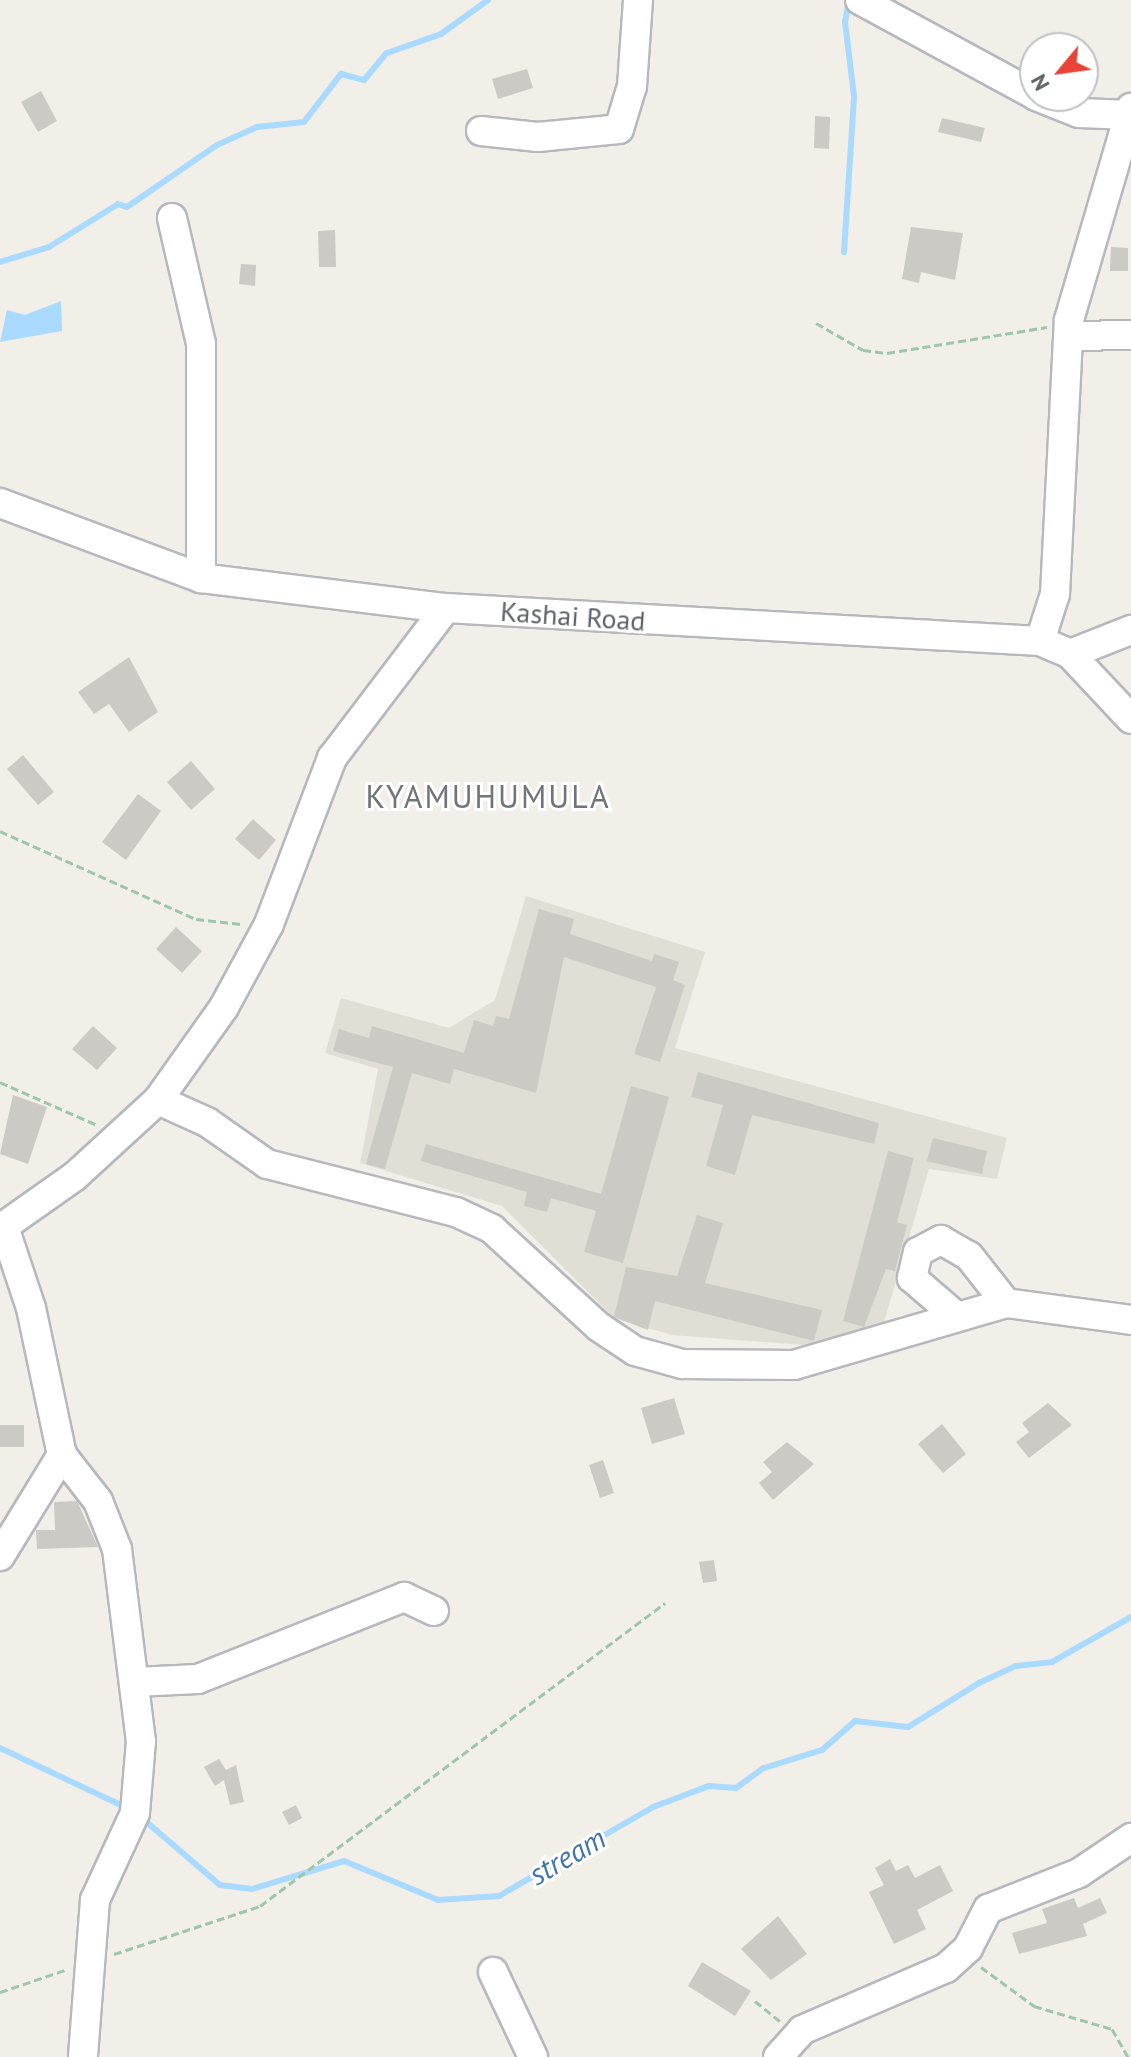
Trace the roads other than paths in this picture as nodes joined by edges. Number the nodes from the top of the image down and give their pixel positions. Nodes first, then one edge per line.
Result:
1 (638, 0) edge
2 (860, 0) edge
3 (1019, 87) edge
4 (1076, 112) edge
5 (1130, 113) edge
6 (481, 131) dead end
7 (172, 218) dead end
8 (1070, 328) junction
9 (1131, 335) edge
10 (0, 503) edge
11 (201, 578) junction
12 (446, 608) junction
13 (1131, 630) edge
14 (1040, 641) junction
15 (1070, 654) junction
16 (1131, 719) edge
17 (158, 1100) junction
18 (2, 1228) edge
19 (1006, 1303) junction
20 (955, 1315) junction
21 (1131, 1320) edge
22 (62, 1455) junction
23 (0, 1556) edge
24 (434, 1611) dead end
25 (135, 1682) junction
26 (1131, 1838) edge
27 (493, 1972) dead end
28 (784, 2048) edge
29 (83, 2057) edge
30 (533, 2057) edge

1 - 6 street
2 - 3 street
4 - 5 street
5 - 8 street
7 - 11 street
8 - 9 street
8 - 14 street
10 - 11 street, Kashai Road
11 - 12 street, Kashai Road
12 - 14 street, Kashai Road
12 - 17 street
13 - 15 street
14 - 15 street, Kashai Road
15 - 16 street, Kashai Road
17 - 18 street
17 - 20 street
18 - 22 street
19 - 20 street
19 - 20 street
19 - 21 street
22 - 23 street
22 - 25 street
24 - 25 street
25 - 29 street
26 - 28 street
27 - 30 street

